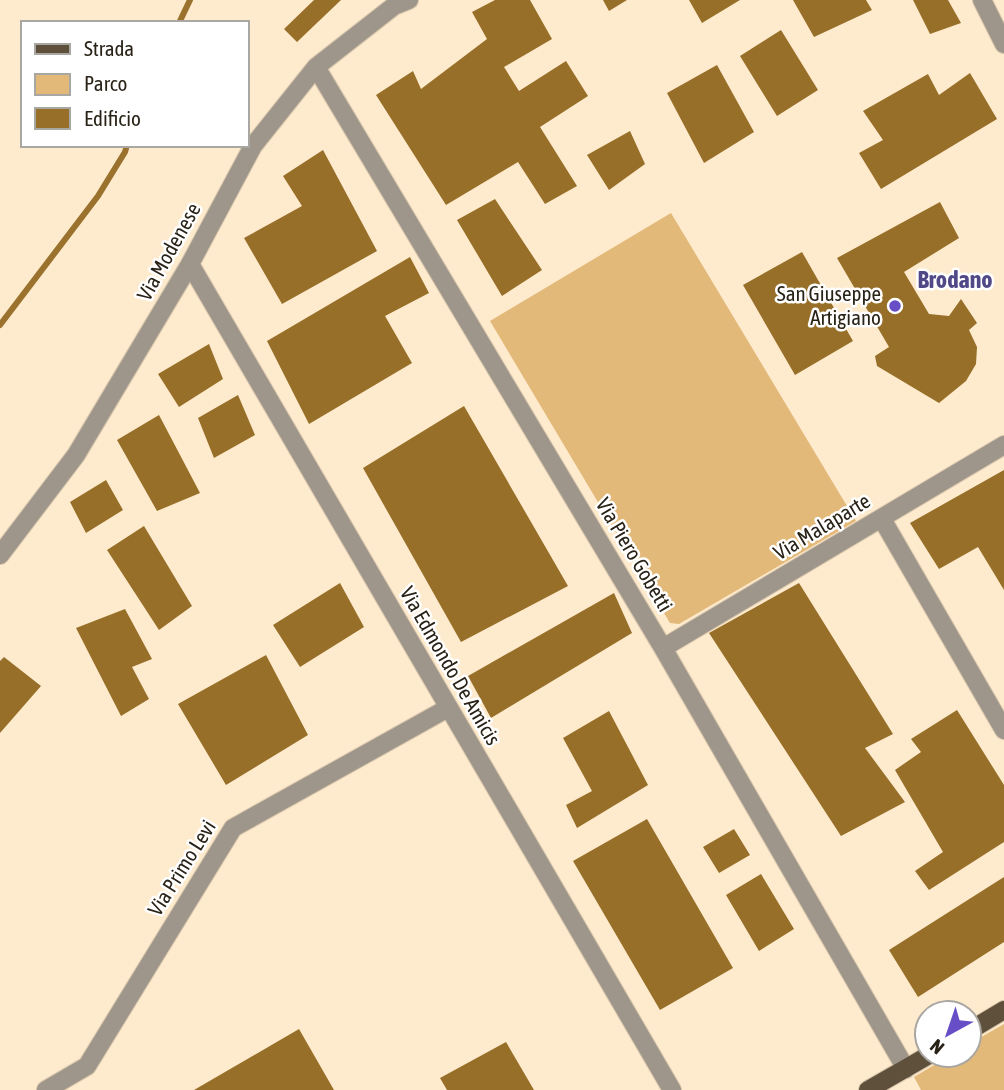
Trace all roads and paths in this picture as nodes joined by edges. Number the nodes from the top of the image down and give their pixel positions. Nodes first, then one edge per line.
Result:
1 (409, 0) edge
2 (982, 0) edge
3 (1003, 37) edge
4 (316, 68) junction
5 (190, 264) junction
6 (1004, 445) edge
7 (882, 519) junction
8 (0, 555) edge
9 (663, 648) junction
10 (448, 708) junction
11 (1004, 730) edge
12 (1004, 1010) edge
13 (983, 1023) edge
14 (913, 1065) edge
15 (906, 1069) junction
16 (46, 1090) edge
17 (672, 1090) edge
18 (867, 1090) edge

1 - 4 street, Via Modenese
2 - 3 street
4 - 5 street, Via Modenese
4 - 9 street, Via Piero Gobetti
5 - 8 street, Via Modenese
5 - 10 street, Via Edmondo De Amicis
6 - 7 street, Via Malaparte
7 - 9 street, Via Malaparte
7 - 11 street
9 - 15 street, Via Piero Gobetti
10 - 16 street, Via Primo Levi
10 - 17 street, Via Edmondo De Amicis
12 - 13 main road
14 - 15 main road
15 - 18 main road

